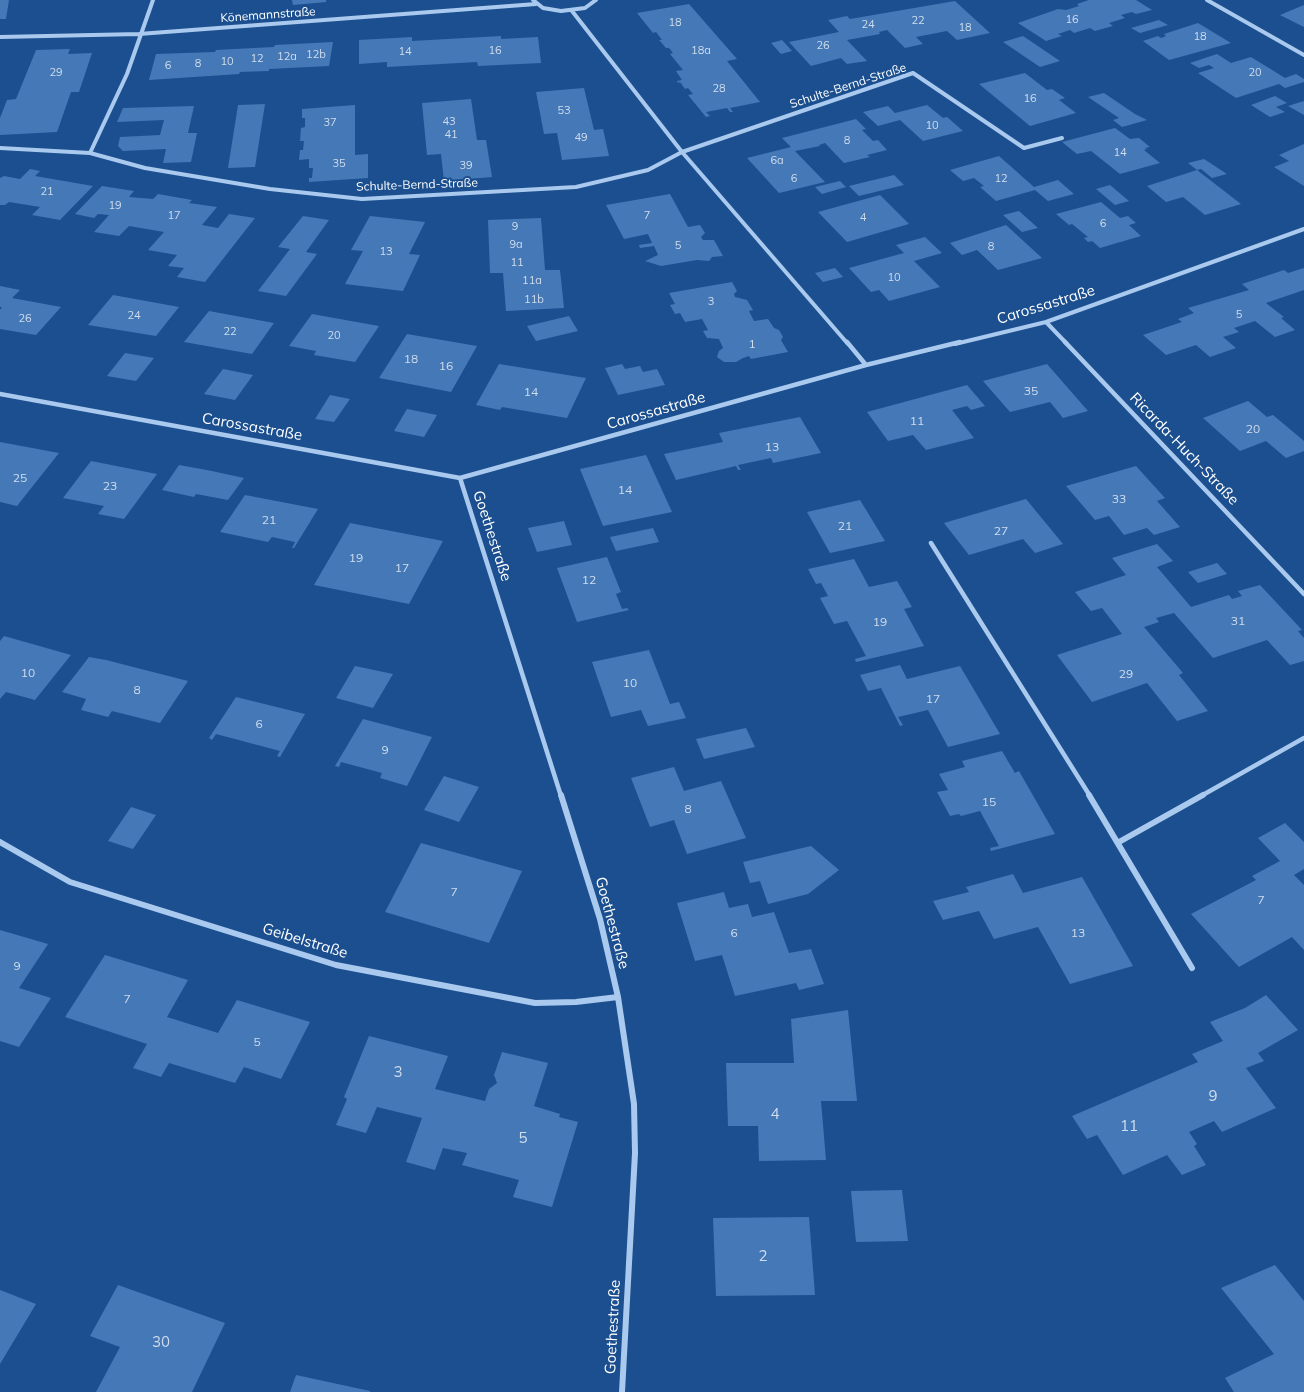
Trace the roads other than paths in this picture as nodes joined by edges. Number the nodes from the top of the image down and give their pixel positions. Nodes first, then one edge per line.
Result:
1 (152, 0) edge
2 (533, 0) edge
3 (596, 0) edge
4 (1207, 0) edge
5 (536, 4) junction
6 (572, 11) junction
7 (139, 34) junction
8 (0, 37) edge
9 (1304, 55) edge
10 (1062, 138) dead end
11 (0, 148) edge
12 (682, 152) junction
13 (90, 153) junction
14 (1304, 229) edge
15 (1046, 322) junction
16 (866, 365) junction
17 (0, 394) edge
18 (460, 478) junction
19 (931, 543) dead end
20 (1304, 594) edge
21 (1304, 738) edge
22 (0, 842) edge
23 (1119, 842) junction
24 (1192, 968) dead end
25 (618, 997) junction
26 (622, 1392) edge

1 - 7 street
2 - 5 street
3 - 6 street
4 - 9 street
5 - 6 street, Könemannstraße
5 - 7 street, Könemannstraße
6 - 12 street
7 - 8 street, Könemannstraße
7 - 13 street
10 - 12 street, Schulte-Bernd-Straße
11 - 13 street, Schulte-Bernd-Straße
12 - 13 street, Schulte-Bernd-Straße
12 - 16 street
14 - 15 street, Carossastraße
15 - 16 street, Carossastraße
15 - 20 street, Ricarda-Huch-Straße
16 - 18 street, Carossastraße
17 - 18 street, Carossastraße
18 - 25 street, Goethestraße
19 - 23 street
21 - 23 street
22 - 25 street, Geibelstraße
23 - 24 street
25 - 26 street, Goethestraße

